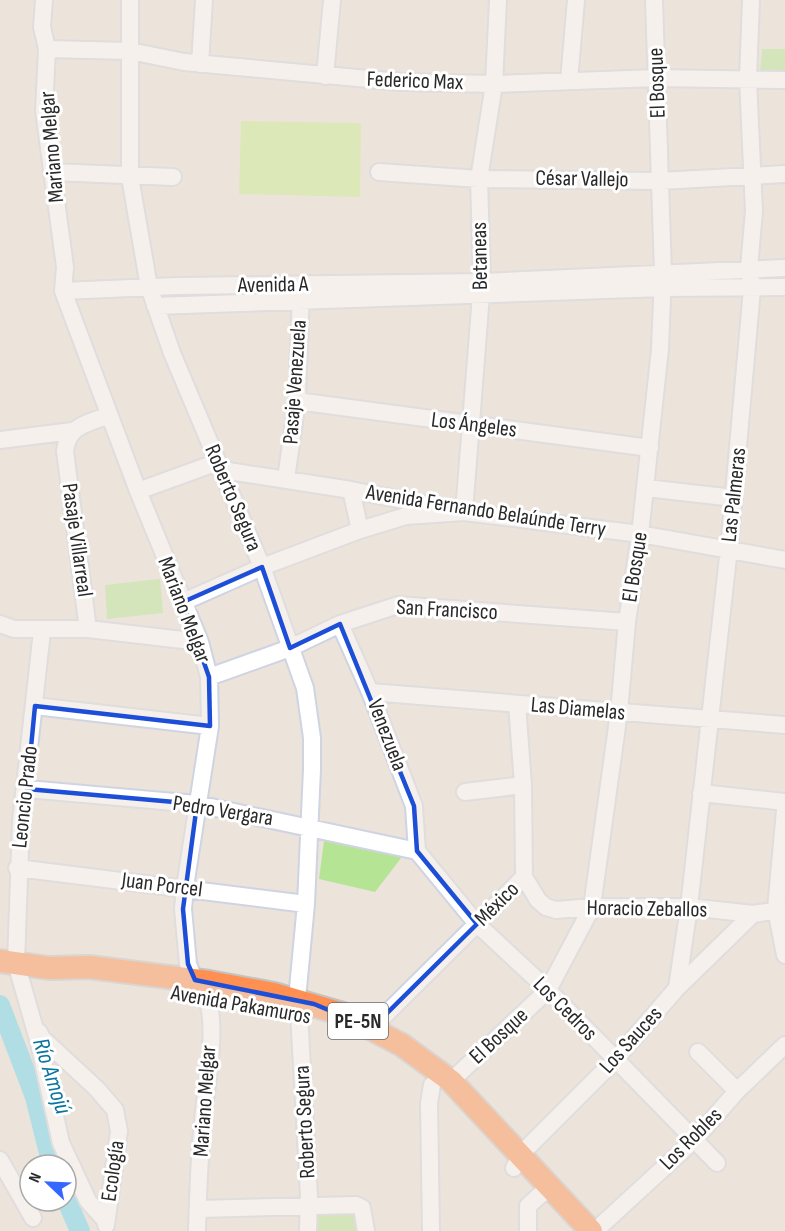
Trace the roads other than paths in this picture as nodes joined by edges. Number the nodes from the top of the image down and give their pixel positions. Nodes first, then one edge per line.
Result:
1 (44, 0) edge
2 (130, 0) edge
3 (204, 0) edge
4 (332, 0) edge
5 (498, 0) edge
6 (576, 0) edge
7 (654, 0) edge
8 (751, 0) edge
9 (47, 49) junction
10 (130, 51) junction
11 (200, 64) junction
12 (325, 76) junction
13 (656, 78) junction
14 (748, 79) junction
15 (785, 80) edge
16 (569, 81) junction
17 (494, 84) junction
18 (52, 172) junction
19 (379, 172) dead end
20 (785, 174) edge
21 (753, 175) junction
22 (130, 177) junction
23 (173, 177) dead end
24 (479, 179) junction
25 (660, 181) junction
26 (749, 268) junction
27 (785, 268) edge
28 (662, 280) junction
29 (302, 284) junction
30 (149, 287) junction
31 (785, 287) edge
32 (482, 289) junction
33 (752, 289) junction
34 (63, 291) junction
35 (301, 302) junction
36 (155, 306) junction
37 (297, 401) junction
38 (109, 415) junction
39 (472, 424) junction
40 (72, 431) junction
41 (0, 440) edge
42 (650, 448) junction
43 (220, 466) junction
44 (286, 479) junction
45 (646, 488) junction
46 (351, 490) junction
47 (138, 491) junction
48 (734, 498) junction
49 (464, 512) junction
50 (360, 530) junction
51 (640, 534) junction
52 (729, 548) junction
53 (785, 560) edge
54 (262, 567) junction
55 (183, 602) junction
56 (627, 622) junction
57 (339, 624) junction
58 (7, 627) edge
59 (88, 629) junction
60 (42, 631) junction
61 (200, 642) junction
62 (290, 648) junction
63 (209, 677) junction
64 (370, 692) junction
65 (517, 704) junction
66 (34, 706) junction
67 (619, 712) junction
68 (708, 719) junction
69 (785, 725) edge
70 (210, 726) junction
71 (523, 785) junction
72 (27, 789) junction
73 (465, 792) dead end
74 (701, 793) junction
75 (785, 802) edge
76 (196, 804) junction
77 (784, 817) edge
78 (310, 826) junction
79 (417, 851) junction
80 (17, 868) junction
81 (524, 877) junction
82 (185, 887) junction
83 (306, 904) junction
84 (592, 907) junction
85 (689, 907) junction
86 (780, 909) edge
87 (753, 914) junction
88 (477, 924) junction
89 (785, 955) edge
90 (7, 962) edge
91 (201, 988) junction
92 (677, 988) junction
93 (548, 990) junction
94 (298, 1006) junction
95 (29, 1012) junction
96 (372, 1028) junction
97 (785, 1046) edge
98 (698, 1052) dead end
99 (615, 1060) junction
100 (442, 1083) junction
101 (737, 1091) junction
102 (694, 1140) junction
103 (0, 1160) edge
104 (517, 1161) junction
105 (717, 1163) dead end
106 (546, 1192) junction
107 (309, 1205) junction
108 (198, 1209) junction
109 (33, 1218) dead end
110 (106, 1226) edge
111 (197, 1231) edge
112 (308, 1231) edge
113 (366, 1231) edge
114 (431, 1231) edge
115 (528, 1231) edge
116 (571, 1231) edge
117 (593, 1231) edge

1 - 9 street, Mariano Melgar
2 - 10 street, Roberto Segura
3 - 11 street
4 - 12 street
5 - 17 street, Betaneas
6 - 16 street
7 - 13 street, El Bosque
8 - 14 street, Las Palmeras
9 - 10 street, Federico Max
9 - 18 street, Mariano Melgar
10 - 11 street, Federico Max
10 - 22 street, Roberto Segura
11 - 12 street, Federico Max
12 - 17 street, Federico Max
13 - 14 street, Federico Max
13 - 16 street, Federico Max
13 - 25 street, El Bosque
14 - 15 street, Federico Max
14 - 21 street, Las Palmeras
16 - 17 street, Federico Max
17 - 24 street, Betaneas
18 - 22 street
18 - 34 street, Mariano Melgar
19 - 24 street, César Vallejo
20 - 21 street, César Vallejo
21 - 25 street, César Vallejo
21 - 26 street, Las Palmeras
22 - 23 street
22 - 30 street, Roberto Segura
24 - 25 street, César Vallejo
24 - 32 street, Betaneas
25 - 28 street, El Bosque
26 - 27 street
26 - 28 street
26 - 33 street, Las Palmeras
28 - 32 street
28 - 33 street
28 - 42 street, El Bosque
29 - 30 street, Avenida A
29 - 32 street, Avenida A
29 - 35 street, Pasaje Venezuela
30 - 34 street, Avenida A
30 - 36 street, Roberto Segura
31 - 33 street
32 - 35 street, Avenida A
32 - 39 street, Betaneas
33 - 48 street, Las Palmeras
34 - 38 street, Mariano Melgar
35 - 36 street, Avenida A
35 - 37 street, Pasaje Venezuela
36 - 43 street, Roberto Segura
37 - 39 street, Los Ángeles
37 - 44 street, Pasaje Venezuela
38 - 40 street
38 - 47 street, Mariano Melgar
39 - 42 street, Los Ángeles
39 - 49 street, Betaneas
40 - 41 street
40 - 59 street, Pasaje Villarreal
42 - 45 street, El Bosque
43 - 44 street, Avenida Fernando Belaúnde Terry
43 - 47 street
43 - 54 street, Roberto Segura
44 - 46 street, Avenida Fernando Belaúnde Terry
45 - 48 street
45 - 51 street, El Bosque
46 - 49 street, Avenida Fernando Belaúnde Terry
46 - 50 street
47 - 55 street, Mariano Melgar
48 - 52 street, Las Palmeras
49 - 50 street
49 - 51 street, Avenida Fernando Belaúnde Terry
50 - 54 street
51 - 52 street, Avenida Fernando Belaúnde Terry
51 - 56 street, El Bosque
52 - 53 street, Avenida Fernando Belaúnde Terry
52 - 68 street, Las Palmeras
54 - 55 street
54 - 62 street, Roberto Segura
55 - 61 street, Mariano Melgar
56 - 57 street, San Francisco
56 - 67 street, El Bosque
57 - 62 street, San Francisco
57 - 64 street, Venezuela
58 - 60 street
59 - 60 street
59 - 61 street
60 - 66 street, Leoncio Prado
61 - 63 street, Mariano Melgar
62 - 63 street, San Francisco
62 - 78 street, Roberto Segura
63 - 70 street, Mariano Melgar
64 - 65 street, Las Diamelas
64 - 79 street, Venezuela
65 - 67 street, Las Diamelas
65 - 71 street, México
66 - 70 street
66 - 72 street, Leoncio Prado
67 - 68 street, Las Diamelas
67 - 84 street, El Bosque
68 - 69 street, Las Diamelas
68 - 74 street, Las Palmeras
70 - 76 street, Mariano Melgar
71 - 73 street
71 - 81 street, México
72 - 76 street, Pedro Vergara
72 - 80 street, Leoncio Prado
74 - 75 street
74 - 85 street, Las Palmeras
76 - 78 street, Pedro Vergara
76 - 82 street, Mariano Melgar
77 - 86 street
78 - 79 street, Pedro Vergara
78 - 83 street, Roberto Segura
79 - 88 street, Los Cedros
80 - 82 street, Juan Porcel
80 - 90 street, Leoncio Prado
81 - 84 street, Horacio Zeballos
81 - 88 street, México
82 - 83 street, Juan Porcel
82 - 91 street, Mariano Melgar
83 - 94 street, Roberto Segura
84 - 85 street, Horacio Zeballos
84 - 93 street, El Bosque
85 - 87 street, Horacio Zeballos
85 - 92 street, Las Palmeras
86 - 87 street, Horacio Zeballos
86 - 89 street
87 - 92 street, Los Sauces
88 - 93 street, Los Cedros
88 - 96 street, México
90 - 91 highway, PE-5N
90 - 95 street, Leoncio Prado
91 - 94 highway, PE-5N
91 - 108 street, Mariano Melgar
92 - 99 street, Los Sauces
93 - 99 street, Los Cedros
93 - 100 street, El Bosque
94 - 96 highway, PE-5N
94 - 100 highway, Avenida Pakamuros / PE-5N
94 - 107 street, Roberto Segura
95 - 110 street
95 - 110 street, Ecología
96 - 100 highway, PE-5N
97 - 101 street, Los Robles
98 - 101 street
99 - 102 street, Los Cedros
99 - 104 street, Los Sauces
100 - 104 highway, PE-5N
100 - 114 street
101 - 102 street, Los Robles
102 - 105 street, Los Cedros
102 - 117 street, Los Robles
103 - 109 street
104 - 106 highway, PE-5N
106 - 115 street
106 - 116 highway, PE-5N
106 - 117 highway, PE-5N
107 - 108 street
107 - 112 street, Roberto Segura
107 - 113 street
108 - 111 street, Mariano Melgar

